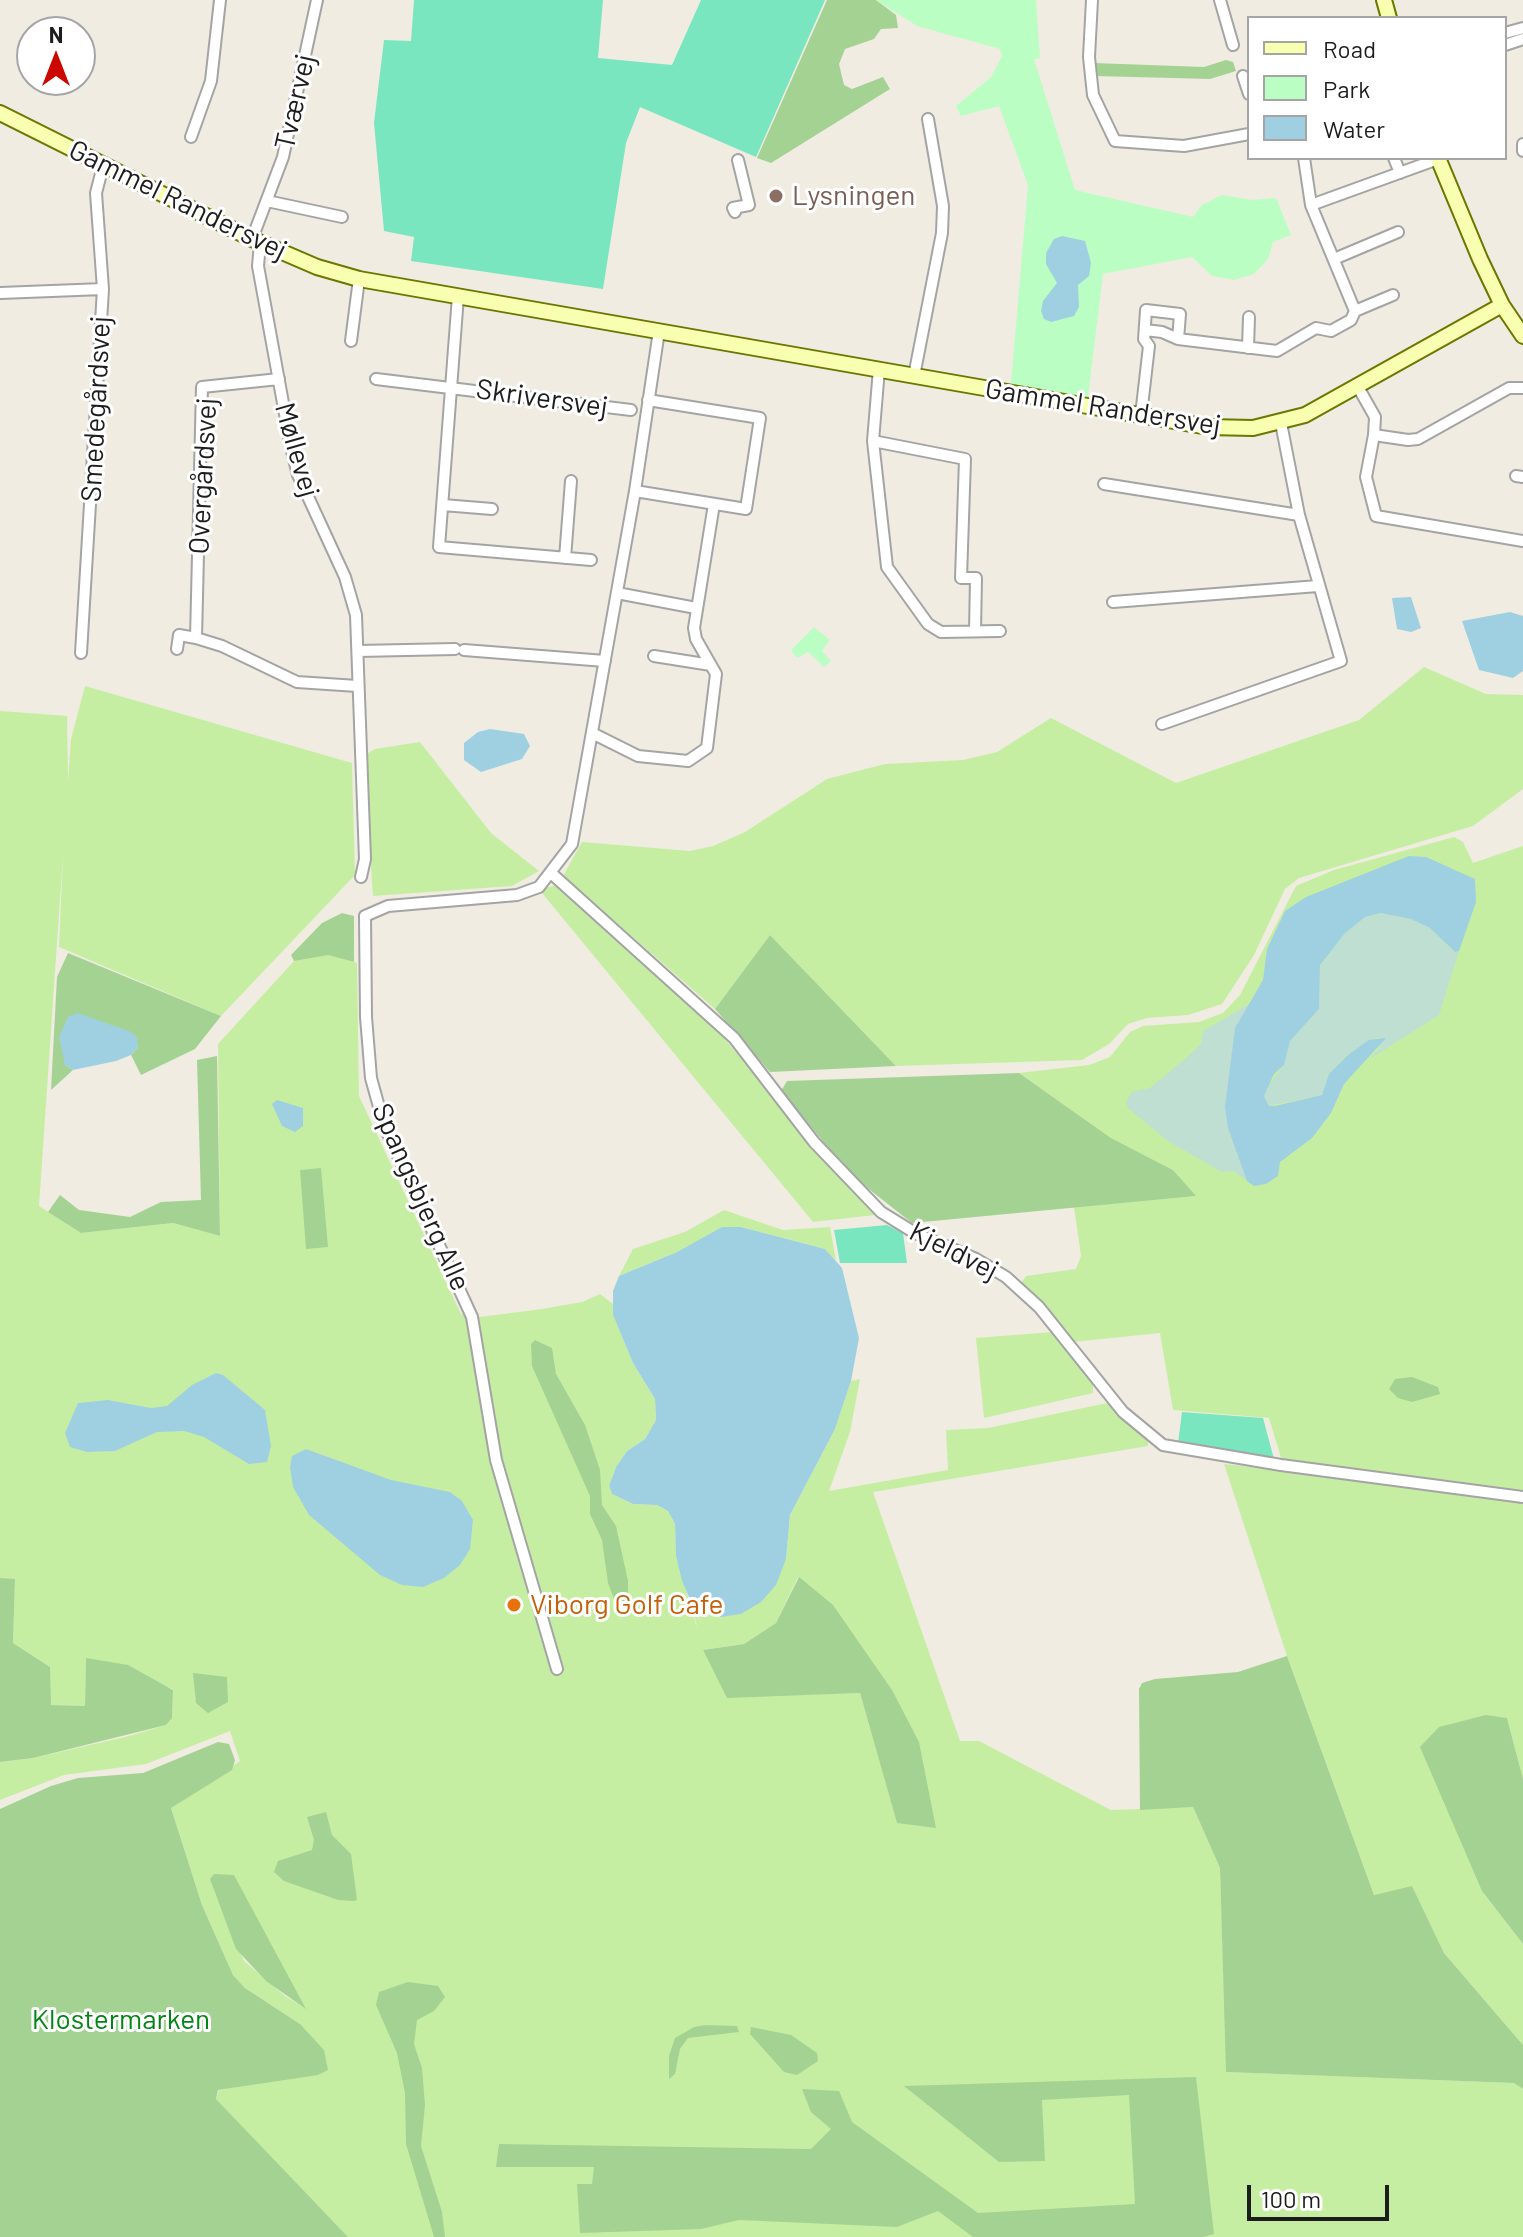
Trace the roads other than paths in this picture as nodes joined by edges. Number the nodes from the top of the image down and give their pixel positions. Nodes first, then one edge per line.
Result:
1 (220, 0) edge
2 (317, 0) edge
3 (1092, 0) edge
4 (1220, 0) edge
5 (1233, 45) dead end
6 (1243, 76) dead end
7 (1247, 88) edge
8 (0, 113) edge
9 (928, 119) dead end
10 (1247, 134) edge
11 (191, 137) dead end
12 (1523, 144) edge
13 (1523, 151) edge
14 (738, 160) dead end
15 (1304, 160) edge
16 (1395, 160) edge
17 (1435, 160) edge
18 (1438, 160) edge
19 (103, 166) junction
20 (1400, 173) junction
21 (267, 201) junction
22 (1311, 205) junction
23 (735, 212) dead end
24 (342, 217) dead end
25 (1398, 232) dead end
26 (256, 241) junction
27 (1334, 259) junction
28 (359, 279) junction
29 (103, 289) junction
30 (0, 293) edge
31 (1393, 295) dead end
32 (458, 296) junction
33 (1502, 305) junction
34 (1355, 311) junction
35 (1249, 317) dead end
36 (1145, 330) junction
37 (659, 331) junction
38 (1523, 336) edge
39 (1178, 339) junction
40 (351, 341) dead end
41 (1248, 348) junction
42 (879, 369) junction
43 (914, 376) junction
44 (279, 379) junction
45 (376, 379) dead end
46 (453, 386) junction
47 (1358, 387) junction
48 (1522, 388) edge
49 (648, 400) junction
50 (631, 410) dead end
51 (1141, 415) junction
52 (1281, 423) junction
53 (1374, 435) junction
54 (873, 441) junction
55 (571, 481) dead end
56 (1104, 484) dead end
57 (635, 491) junction
58 (714, 504) junction
59 (443, 505) junction
60 (492, 509) dead end
61 (1299, 515) junction
62 (1523, 541) edge
63 (565, 558) junction
64 (591, 560) dead end
65 (1318, 586) junction
66 (617, 593) junction
67 (1113, 602) dead end
68 (696, 608) junction
69 (975, 631) junction
70 (1000, 631) dead end
71 (196, 638) junction
72 (177, 649) dead end
73 (358, 651) junction
74 (81, 653) dead end
75 (654, 656) dead end
76 (605, 661) junction
77 (711, 665) junction
78 (357, 686) junction
79 (1162, 724) dead end
80 (592, 733) junction
81 (551, 873) junction
82 (361, 877) dead end
83 (1523, 1497) edge
84 (557, 1669) dead end

1 - 11 street
2 - 21 street, Tværvej
3 - 10 street
4 - 5 street
6 - 7 street
8 - 19 street, Gammel Randersvej
9 - 43 street
12 - 13 street
14 - 23 street
15 - 22 street
16 - 20 street
17 - 20 street
18 - 33 street
19 - 26 street, Gammel Randersvej
19 - 29 street, Smedegårdsvej
20 - 22 street
21 - 24 street
21 - 26 street, Tværvej
22 - 27 street
25 - 27 street
26 - 28 street, Gammel Randersvej
26 - 44 street, Møllevej
27 - 34 street
28 - 32 street, Gammel Randersvej
28 - 40 street
29 - 30 street
29 - 74 street, Smedegårdsvej
31 - 34 street
32 - 37 street, Gammel Randersvej
32 - 46 street, Skriversvej
33 - 38 street
33 - 47 street, Gammel Randersvej
34 - 41 street
35 - 41 street
36 - 39 street
36 - 39 street
36 - 51 street
37 - 42 street, Gammel Randersvej
37 - 49 street, Spangsbjerg Alle
39 - 41 street
42 - 43 street, Gammel Randersvej
42 - 54 street
43 - 51 street, Gammel Randersvej
44 - 71 street, Overgårdsvej
44 - 73 street, Møllevej
45 - 46 street, Skriversvej
46 - 50 street, Skriversvej
46 - 59 street, Skriversvej
47 - 52 street, Gammel Randersvej
47 - 53 street
48 - 53 street
49 - 57 street, Spangsbjerg Alle
49 - 58 street
51 - 52 street, Gammel Randersvej
52 - 61 street
53 - 62 street
54 - 69 street
54 - 69 street
55 - 63 street
56 - 61 street
57 - 58 street
57 - 66 street, Spangsbjerg Alle
58 - 68 street
59 - 60 street
59 - 63 street, Skriversvej
61 - 65 street
63 - 64 street, Skriversvej
65 - 67 street
65 - 79 street
66 - 68 street
66 - 76 street, Spangsbjerg Alle
68 - 77 street
69 - 70 street
71 - 72 street
71 - 78 street
73 - 76 street
73 - 78 street, Møllevej
75 - 77 street
76 - 80 street, Spangsbjerg Alle
77 - 80 street
78 - 82 street, Møllevej
80 - 81 street, Spangsbjerg Alle
81 - 83 street, Kjeldvej
81 - 84 street, Spangsbjerg Alle

